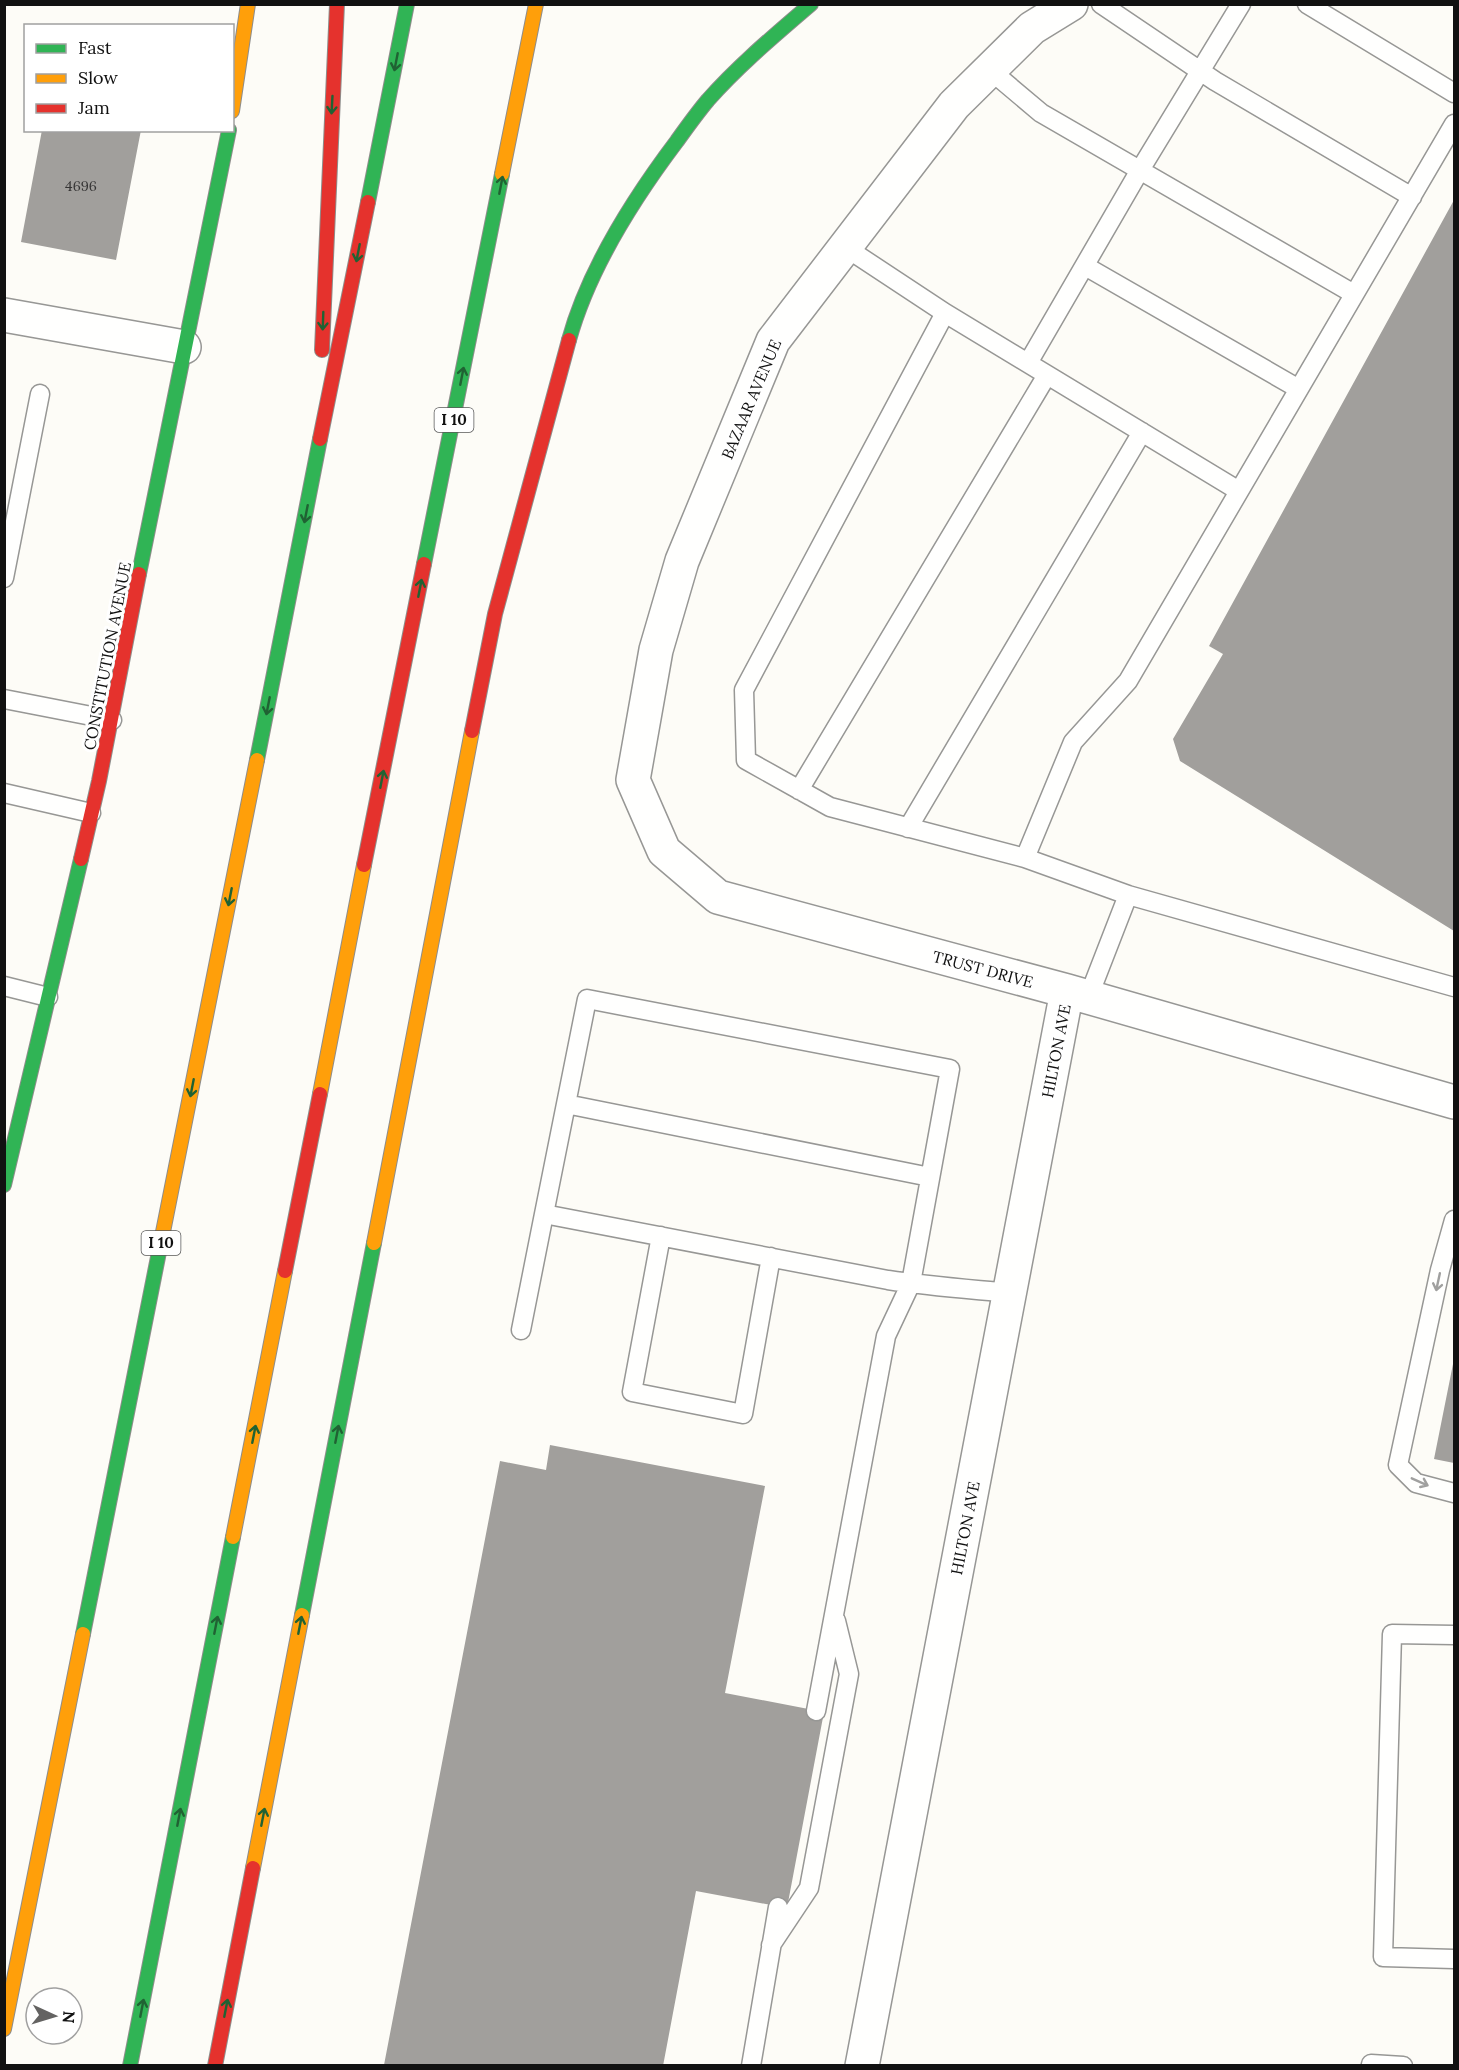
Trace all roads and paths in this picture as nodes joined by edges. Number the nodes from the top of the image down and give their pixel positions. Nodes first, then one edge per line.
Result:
1 (248, 4) edge
2 (337, 4) edge
3 (407, 4) edge
4 (536, 4) edge
5 (811, 4) edge
6 (1071, 4) edge
7 (1101, 4) edge
8 (1241, 4) edge
9 (1307, 4) edge
10 (990, 70) junction
11 (1200, 71) junction
12 (1455, 93) edge
13 (234, 98) edge
14 (1455, 124) edge
15 (229, 132) edge
16 (1140, 170) junction
17 (1412, 197) junction
18 (845, 247) junction
19 (1085, 266) junction
20 (1354, 294) junction
21 (945, 313) junction
22 (4, 315) edge
23 (184, 347) junction
24 (1028, 363) junction
25 (1047, 375) junction
26 (1299, 389) junction
27 (40, 394) dead end
28 (1142, 432) junction
29 (317, 457) junction
30 (1239, 491) junction
31 (4, 578) edge
32 (4, 699) edge
33 (112, 720) junction
34 (799, 790) junction
35 (4, 793) edge
36 (91, 813) junction
37 (908, 828) junction
38 (664, 851) joint
39 (1024, 858) junction
40 (1128, 895) junction
41 (4, 986) edge
42 (1455, 987) edge
43 (1078, 994) junction
44 (48, 997) junction
45 (1455, 1102) edge
46 (566, 1104) junction
47 (930, 1177) junction
48 (4, 1185) edge
49 (544, 1214) junction
50 (1454, 1224) edge
51 (661, 1236) junction
52 (771, 1257) junction
53 (911, 1283) junction
54 (1010, 1293) junction
55 (521, 1330) dead end
56 (1455, 1493) edge
57 (834, 1615) junction
58 (1455, 1635) edge
59 (816, 1711) dead end
60 (778, 1907) dead end
61 (771, 1945) junction
62 (1455, 1959) edge
63 (4, 2029) edge
64 (1371, 2064) edge
65 (130, 2066) edge
66 (214, 2066) edge
67 (751, 2066) edge
68 (862, 2066) edge
69 (1403, 2066) edge

1 - 13 main road
2 -> 29 main road
3 -> 29 main road, I 10
65 -> 4 main road, I 10
66 -> 5 main road
6 - 10 street, BAZAAR AVENUE
7 - 11 lane
8 - 11 lane
9 - 12 lane
10 - 16 lane
10 - 18 street, BAZAAR AVENUE
11 - 16 lane
11 - 17 lane
14 - 17 lane
15 - 23 main road, CONSTITUTION AVENUE
16 - 19 lane
16 - 20 lane
17 - 20 lane
18 - 21 lane
18 - 38 street, BAZAAR AVENUE
19 - 24 lane
19 - 26 lane
20 - 26 lane
21 - 24 lane
21 - 34 lane
22 - 23 street
23 - 33 main road, CONSTITUTION AVENUE
24 - 25 lane
25 - 28 lane
25 - 34 lane
26 - 30 lane
27 - 31 lane
28 - 30 lane
28 - 37 lane
29 -> 63 main road, I 10
30 - 39 lane
32 - 33 lane
33 - 36 main road, CONSTITUTION AVENUE
34 - 37 lane
35 - 36 lane
36 - 44 main road, CONSTITUTION AVENUE
37 - 39 lane
38 - 43 street, TRUST DRIVE
39 - 40 lane
40 - 42 lane
40 - 43 lane
41 - 44 lane
43 - 45 street, TRUST DRIVE
43 - 54 street, HILTON AVE
44 - 48 main road, CONSTITUTION AVENUE
46 - 47 lane
46 - 47 lane
46 - 49 lane
47 - 53 lane
49 - 51 lane
49 - 55 lane
50 -> 56 lane
51 - 52 lane
51 - 52 lane
52 - 53 lane
53 - 54 lane
53 - 57 lane
54 - 68 street, HILTON AVE
57 - 59 lane
57 - 61 lane
58 - 62 lane
60 - 61 lane
61 - 67 lane
64 - 69 lane

